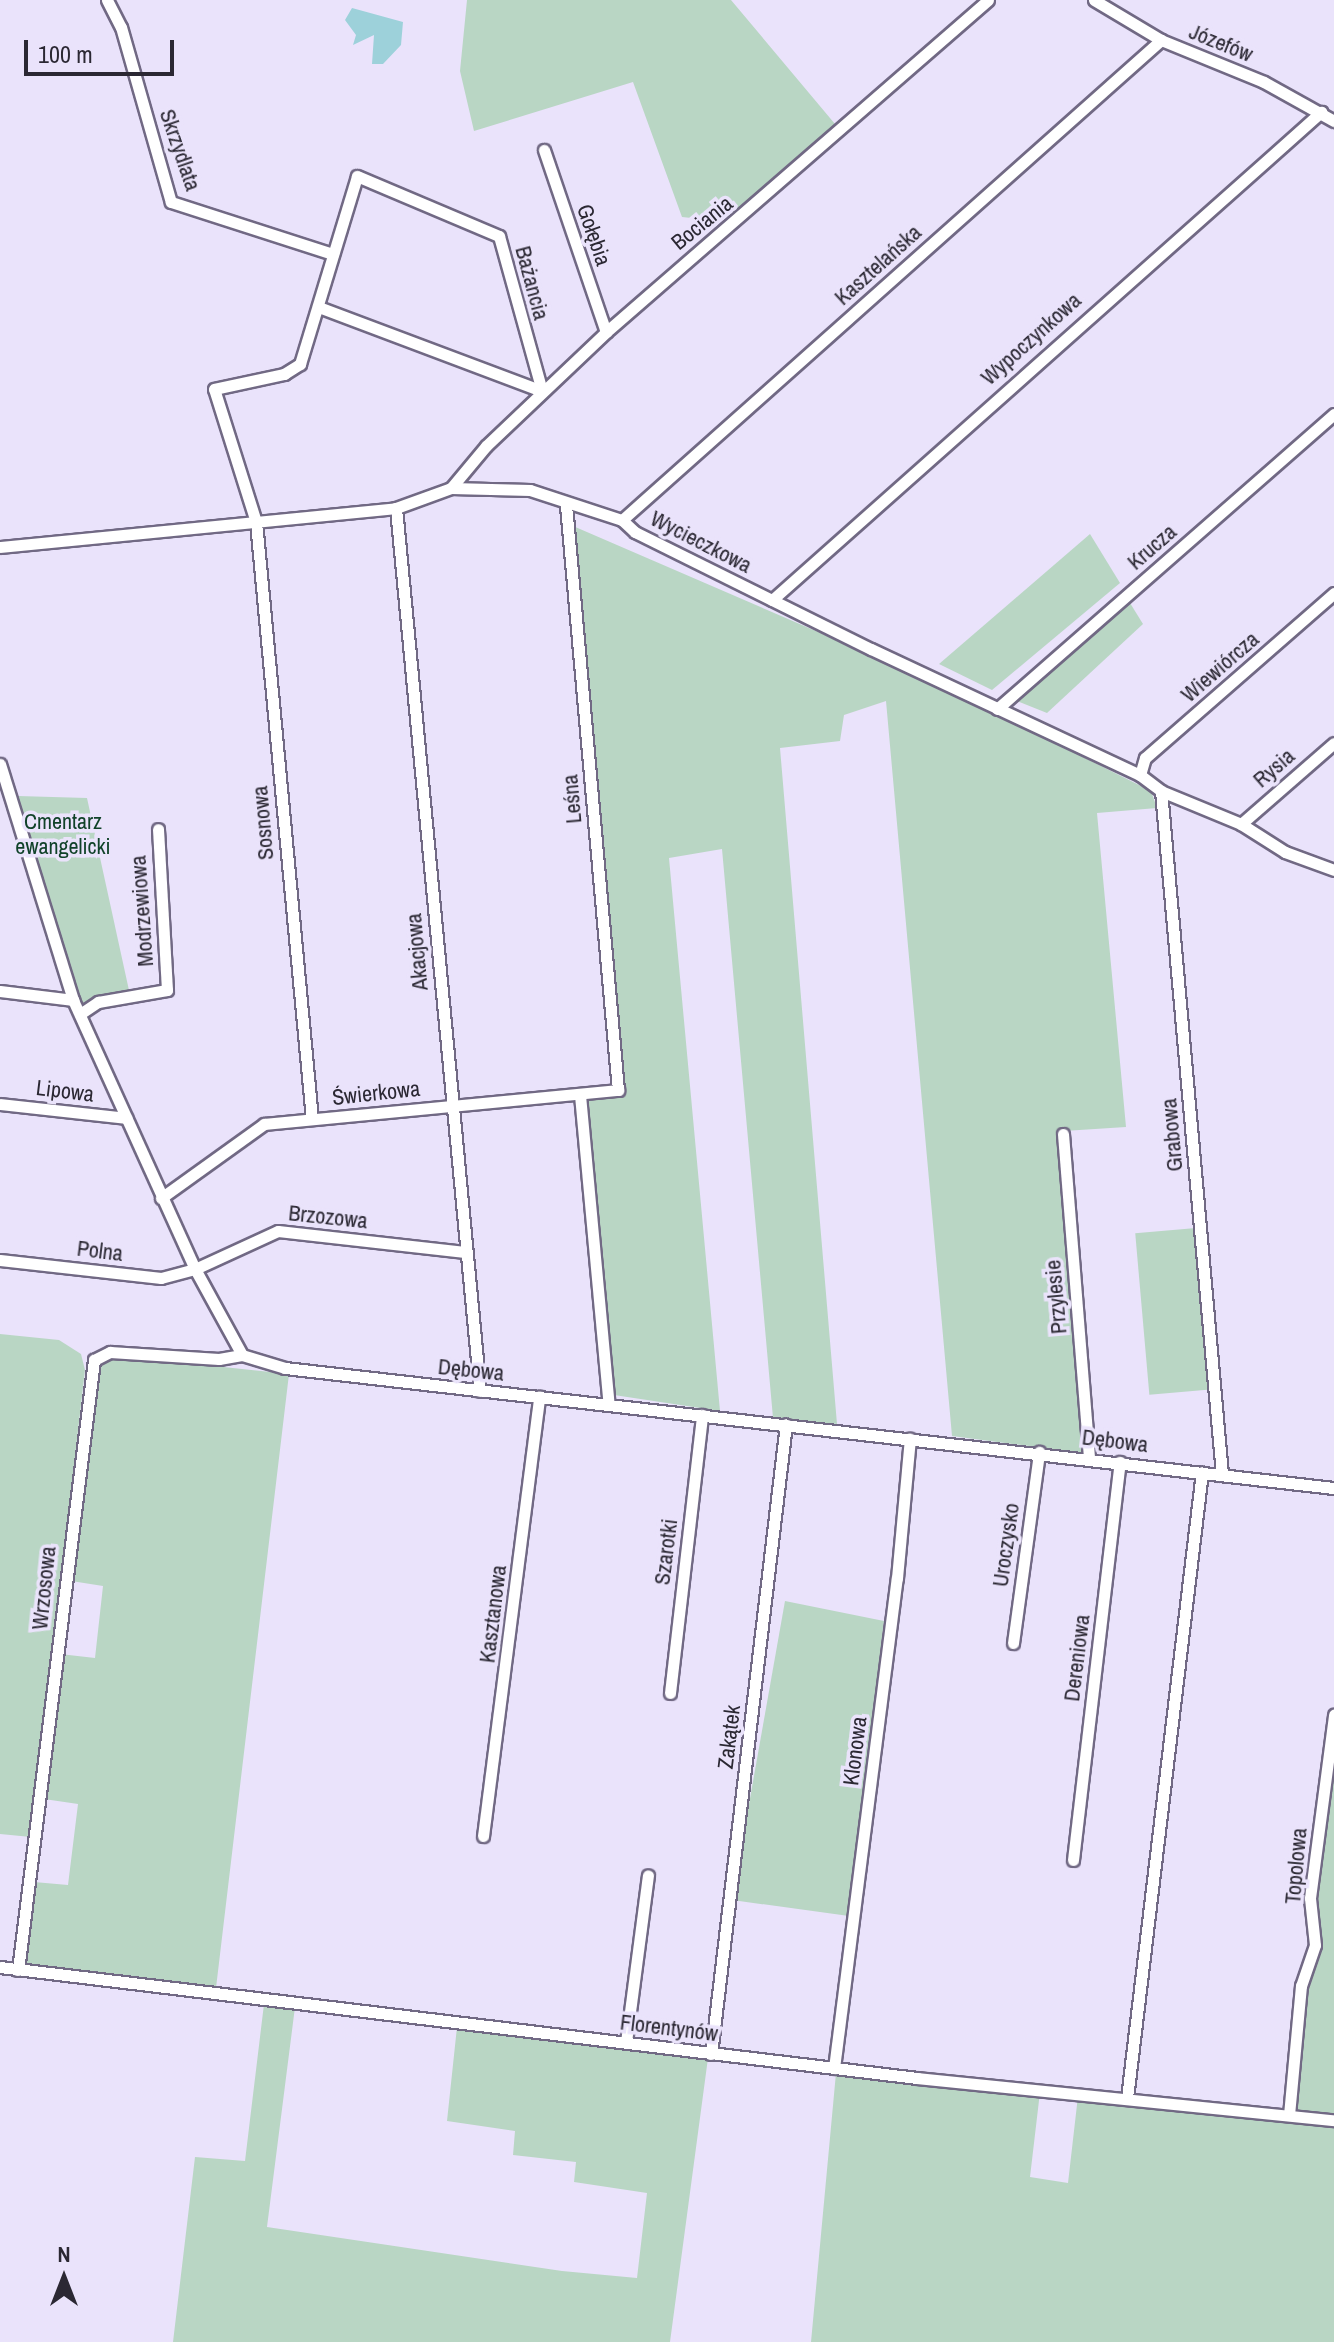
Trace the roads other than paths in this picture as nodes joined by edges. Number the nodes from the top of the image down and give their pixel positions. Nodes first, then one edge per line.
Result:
1 (107, 0) edge
2 (988, 0) edge
3 (1094, 0) edge
4 (1161, 40) junction
5 (1321, 112) junction
6 (1334, 121) edge
7 (544, 150) dead end
8 (333, 254) junction
9 (318, 307) junction
10 (606, 332) junction
11 (542, 391) junction
12 (1334, 414) edge
13 (451, 488) junction
14 (566, 505) junction
15 (396, 508) junction
16 (622, 520) junction
17 (256, 522) junction
18 (0, 547) edge
19 (1334, 593) edge
20 (772, 600) junction
21 (997, 709) junction
22 (1334, 743) edge
23 (0, 764) edge
24 (1140, 775) junction
25 (1161, 791) junction
26 (1241, 824) junction
27 (158, 829) dead end
28 (1334, 870) edge
29 (0, 991) edge
30 (73, 1000) junction
31 (80, 1014) junction
32 (618, 1090) joint
33 (580, 1095) junction
34 (0, 1104) edge
35 (452, 1105) junction
36 (126, 1118) junction
37 (312, 1119) junction
38 (1063, 1134) dead end
39 (161, 1198) junction
40 (465, 1252) junction
41 (0, 1260) edge
42 (195, 1269) junction
43 (242, 1355) junction
44 (480, 1391) junction
45 (539, 1397) junction
46 (609, 1405) junction
47 (702, 1415) junction
48 (786, 1424) junction
49 (910, 1439) junction
50 (1039, 1452) junction
51 (1089, 1458) junction
52 (1120, 1462) junction
53 (1202, 1472) junction
54 (1222, 1475) junction
55 (1334, 1488) edge
56 (1013, 1643) dead end
57 (670, 1693) dead end
58 (1334, 1715) edge
59 (483, 1836) dead end
60 (1073, 1860) dead end
61 (648, 1875) dead end
62 (0, 1967) edge
63 (18, 1970) junction
64 (626, 2042) junction
65 (711, 2054) junction
66 (834, 2068) junction
67 (1127, 2098) junction
68 (1289, 2115) junction
69 (1334, 2120) edge

1 - 8 street, Skrzydlata
2 - 10 street, Bociania
3 - 4 street, Józefów
4 - 5 street, Józefów
4 - 16 street, Kasztelańska
5 - 6 street, Józefów
5 - 20 street, Wypoczynkowa
7 - 10 street, Gołębia
8 - 9 street, Bażancia
8 - 11 street, Bażancia
9 - 11 street
9 - 17 street, Bażancia
10 - 11 street, Bociania
11 - 13 street, Bociania
12 - 21 street, Krucza
13 - 14 street, Wycieczkowa
13 - 15 street, Wycieczkowa
14 - 16 street, Wycieczkowa
14 - 32 street, Leśna
15 - 17 street, Wycieczkowa
15 - 35 street, Akacjowa
16 - 20 street, Wycieczkowa
17 - 18 street, Wycieczkowa
17 - 37 street, Sosnowa
19 - 24 street, Wiewiórcza
20 - 21 street, Wycieczkowa
21 - 24 street, Wycieczkowa
22 - 26 street, Rysia
23 - 30 street
24 - 25 street, Wycieczkowa
25 - 26 street, Wycieczkowa
25 - 54 street, Grabowa
26 - 28 street, Wycieczkowa
27 - 31 street, Modrzewiowa
29 - 30 street
30 - 31 street
31 - 36 street
32 - 33 street, Świerkowa
33 - 35 street, Świerkowa
33 - 46 street
34 - 36 street, Lipowa
35 - 37 street, Świerkowa
35 - 40 street, Akacjowa
36 - 39 street
37 - 39 street, Świerkowa
38 - 51 street, Przylesie
39 - 42 street
40 - 42 street, Brzozowa
40 - 44 street, Akacjowa
41 - 42 street, Polna
42 - 43 street
43 - 44 street, Dębowa
43 - 63 street, Wrzosowa
44 - 45 street, Dębowa
45 - 46 street, Dębowa
45 - 59 street, Kasztanowa
46 - 47 street, Dębowa
47 - 48 street, Dębowa
47 - 57 street, Szarotki
48 - 49 street, Dębowa
48 - 65 street, Zakątek
49 - 50 street, Dębowa
49 - 66 street, Klonowa
50 - 51 street, Dębowa
50 - 56 street, Uroczysko
51 - 52 street, Dębowa
52 - 53 street, Dębowa
52 - 60 street, Dereniowa
53 - 54 street, Dębowa
53 - 67 street
54 - 55 street, Dębowa
58 - 68 street, Topolowa
61 - 64 street
62 - 63 street, Florentynów
63 - 64 street, Florentynów
64 - 65 street, Florentynów
65 - 66 street, Florentynów
66 - 67 street, Florentynów
67 - 68 street, Florentynów
68 - 69 street, Florentynów

